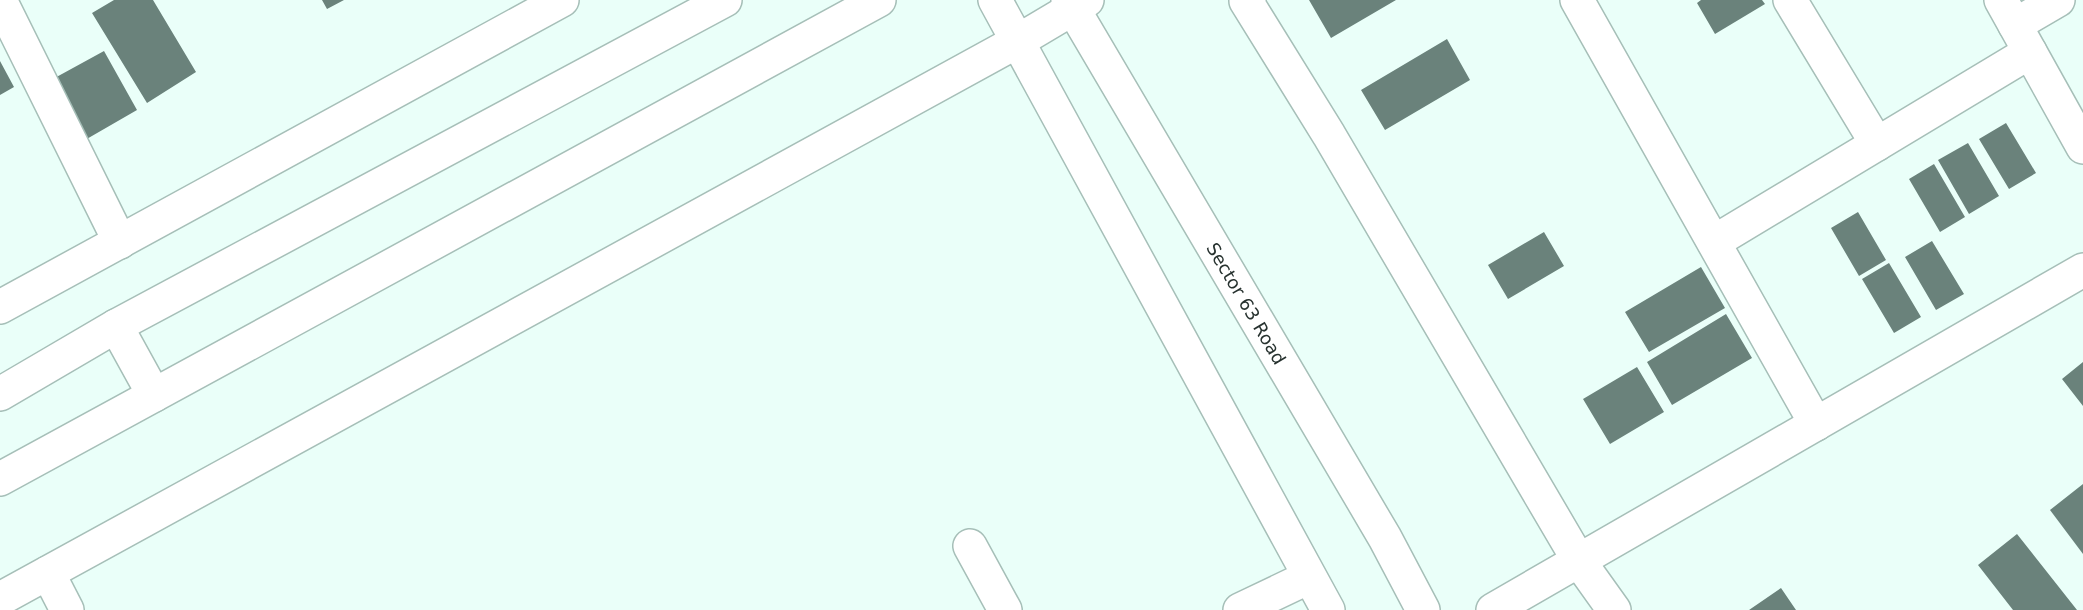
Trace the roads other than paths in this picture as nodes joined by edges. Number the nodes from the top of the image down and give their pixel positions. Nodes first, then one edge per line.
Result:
1 (0, 0) edge
2 (562, 0) edge
3 (725, 0) edge
4 (879, 0) edge
5 (995, 0) edge
6 (1249, 0) edge
7 (1790, 0) edge
8 (2058, 0) edge
9 (1580, 1) edge
10 (1075, 3) edge
11 (2015, 25) edge
12 (1018, 41) junction
13 (1876, 144) junction
14 (2083, 147) edge
15 (120, 242) junction
16 (1714, 242) junction
17 (2081, 274) edge
18 (0, 307) edge
19 (116, 326) junction
20 (0, 394) edge
21 (154, 395) junction
22 (1816, 424) junction
23 (0, 479) edge
24 (970, 546) dead end
25 (1579, 561) junction
26 (48, 573) junction
27 (1309, 577) junction
28 (0, 599) edge
29 (67, 610) edge
30 (1005, 610) edge
31 (1240, 610) edge
32 (1328, 610) edge
33 (1423, 610) edge
34 (1493, 610) edge
35 (1614, 610) edge

1 - 15 street
2 - 15 street
3 - 19 street
4 - 21 street
5 - 12 street
6 - 25 street
7 - 13 street
8 - 11 street
9 - 16 street
10 - 12 street
10 - 33 street, Sector 63 Road
11 - 13 street
11 - 14 street
12 - 26 street
12 - 27 street
13 - 16 street
15 - 18 street
16 - 22 street
17 - 22 street
19 - 20 street
19 - 21 street
21 - 23 street
22 - 25 street
24 - 30 street
25 - 34 street
25 - 35 street
26 - 28 street
26 - 29 street
27 - 31 street
27 - 32 street

